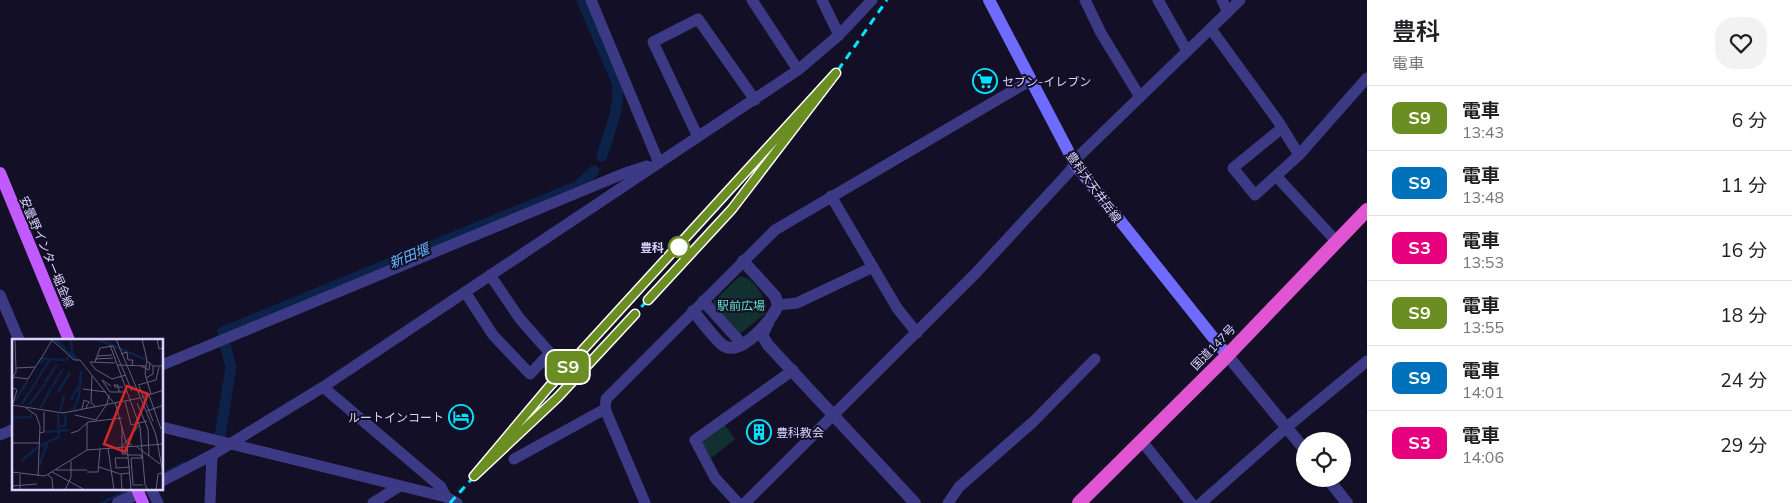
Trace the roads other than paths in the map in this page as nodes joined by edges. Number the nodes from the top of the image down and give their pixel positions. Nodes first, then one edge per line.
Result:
1 (591, 0) edge
2 (752, 0) edge
3 (822, 0) edge
4 (872, 0) edge
5 (989, 0) edge
6 (1085, 0) edge
7 (1158, 0) edge
8 (1222, 0) edge
9 (1240, 0) edge
10 (1228, 12) junction
11 (1211, 29) junction
12 (839, 35) junction
13 (1187, 52) junction
14 (798, 70) junction
15 (1367, 78) edge
16 (1031, 80) junction
17 (1140, 97) junction
18 (755, 100) junction
19 (1282, 128) junction
20 (698, 137) junction
21 (1299, 155) junction
22 (659, 163) junction
23 (1075, 164) junction
24 (0, 173) edge
25 (1276, 177) junction
26 (832, 196) junction
27 (1367, 210) edge
28 (1336, 241) junction
29 (743, 261) junction
30 (873, 266) junction
31 (490, 275) junction
32 (465, 292) junction
33 (0, 295) edge
34 (703, 301) junction
35 (778, 305) junction
36 (693, 311) junction
37 (768, 323) junction
38 (917, 333) junction
39 (19, 339) edge
40 (69, 339) edge
41 (743, 345) junction
42 (768, 345) junction
43 (1227, 355) junction
44 (1096, 359) dead end
45 (1367, 361) edge
46 (164, 365) edge
47 (793, 370) junction
48 (323, 386) junction
49 (604, 409) junction
50 (833, 415) junction
51 (1287, 427) junction
52 (164, 428) edge
53 (12, 430) edge
54 (0, 435) edge
55 (1296, 438) edge
56 (1141, 440) junction
57 (232, 445) junction
58 (212, 455) junction
59 (514, 459) dead end
60 (164, 480) edge
61 (398, 487) junction
62 (1334, 487) edge
63 (152, 490) edge
64 (430, 494) junction
65 (138, 496) edge
66 (446, 497) junction
67 (118, 503) edge
68 (158, 503) edge
69 (210, 503) edge
70 (373, 503) edge
71 (420, 503) edge
72 (458, 503) edge
73 (645, 503) edge
74 (738, 503) edge
75 (745, 503) edge
76 (915, 503) edge
77 (948, 503) edge
78 (1079, 503) edge
79 (1191, 503) edge
80 (1201, 503) edge
81 (1347, 503) edge

1 - 22 street
2 - 14 street
3 - 12 street
4 - 12 street
5 - 16 main road, 豊科大天井岳線
6 - 17 street
7 - 13 street
8 - 10 street
9 - 10 street
10 - 11 street
11 - 13 street
11 - 19 street
12 - 14 street
13 - 17 street
14 - 18 street
15 - 21 street
16 - 23 main road, 豊科大天井岳線
16 - 26 street
17 - 23 street
18 - 20 street
18 - 20 street
19 - 21 street
19 - 25 street
20 - 22 street
21 - 25 street
22 - 31 street
22 - 46 street
23 - 38 street
23 - 43 main road, 豊科大天井岳線
24 - 40 main road, 安曇野インター堀金線
25 - 28 street
26 - 29 street
26 - 30 street
27 - 28 highway, 国道147号
28 - 43 highway, 国道147号
29 - 34 street
29 - 35 street
30 - 35 street
30 - 38 street
31 - 32 street
31 - 32 street
32 - 48 street
33 - 39 street
34 - 36 street
34 - 41 street
35 - 37 street
36 - 41 street
36 - 49 street
37 - 41 street
37 - 42 street
38 - 50 street
41 - 42 street
42 - 47 street
43 - 51 street
43 - 56 highway, 国道147号
44 - 77 street
45 - 51 street
47 - 50 street
47 - 74 street
48 - 57 street
48 - 66 street
49 - 59 street
49 - 73 street
50 - 75 street
50 - 76 street
51 - 55 street
51 - 80 street
52 - 57 street
53 - 54 street
56 - 78 highway, 国道147号
56 - 79 street
57 - 58 street
57 - 61 street
58 - 60 street
58 - 69 street
61 - 64 street
61 - 70 street
62 - 81 street
63 - 68 street
64 - 66 street
64 - 71 street
65 - 67 street
66 - 72 street

